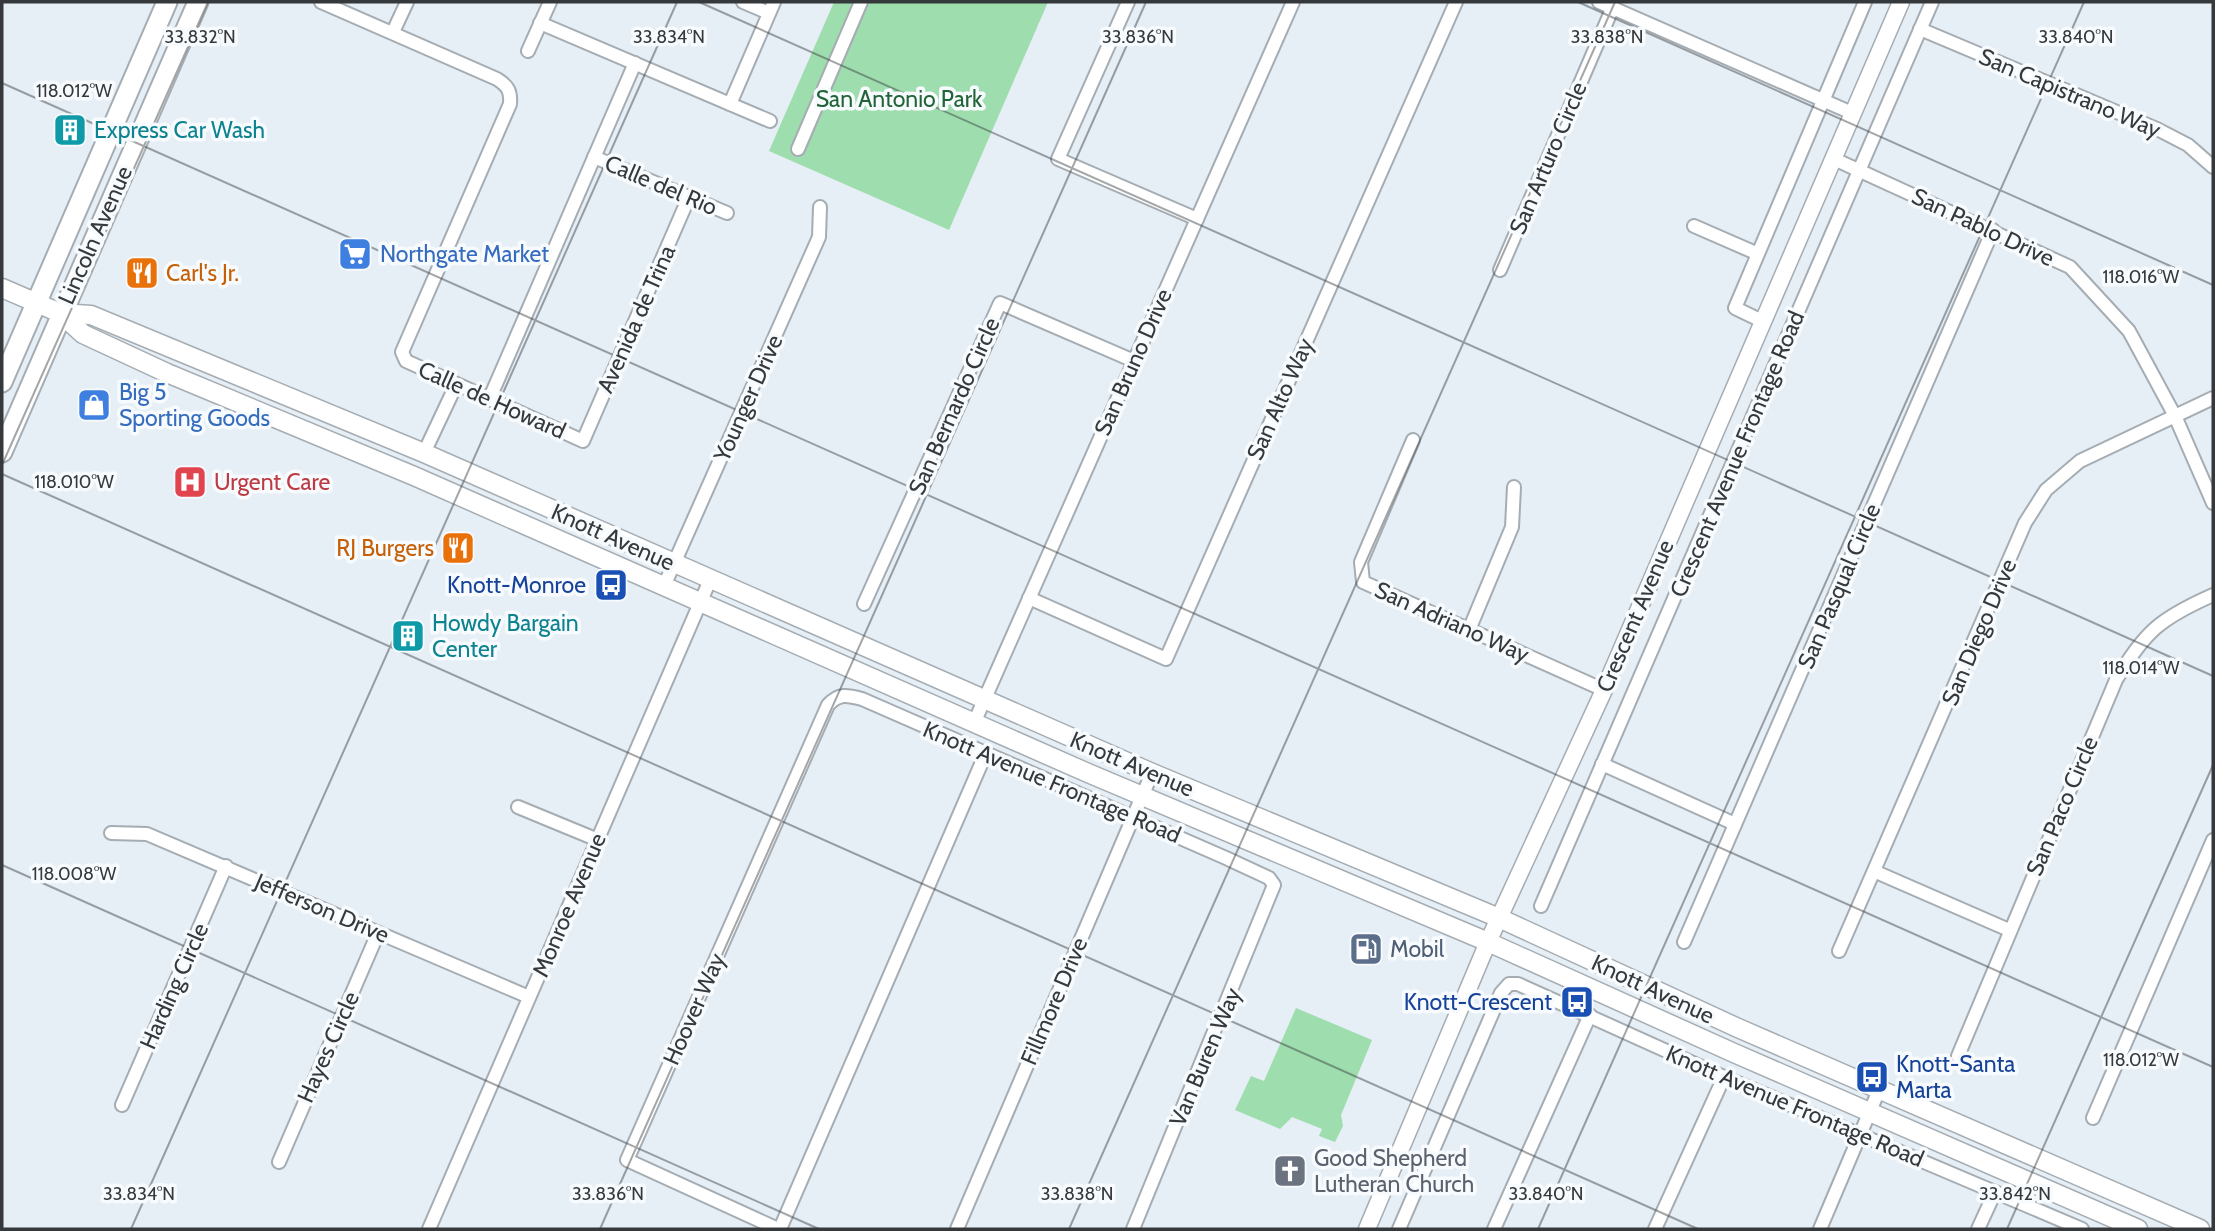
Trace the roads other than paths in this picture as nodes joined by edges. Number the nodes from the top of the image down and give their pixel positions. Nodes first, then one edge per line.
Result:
1 (167, 2) edge
2 (198, 2) edge
3 (321, 2) edge
4 (407, 2) edge
5 (550, 2) edge
6 (743, 2) edge
7 (861, 2) edge
8 (1128, 2) edge
9 (1293, 2) edge
10 (1456, 2) edge
11 (1600, 2) edge
12 (1865, 2) edge
13 (1901, 2) edge
14 (1932, 2) edge
15 (772, 7) edge
16 (1613, 8) junction
17 (540, 23) junction
18 (1920, 29) junction
19 (393, 33) junction
20 (528, 51) dead end
21 (635, 63) junction
22 (1822, 101) junction
23 (730, 104) junction
24 (1852, 113) junction
25 (770, 121) dead end
26 (798, 149) dead end
27 (594, 156) junction
28 (1834, 159) junction
29 (2213, 167) edge
30 (1860, 171) junction
31 (689, 197) junction
32 (820, 207) dead end
33 (727, 213) dead end
34 (1197, 219) junction
35 (1694, 226) dead end
36 (1993, 230) junction
37 (1756, 253) junction
38 (1500, 270) dead end
39 (2, 288) edge
40 (36, 303) junction
41 (60, 313) junction
42 (1762, 321) junction
43 (1134, 361) junction
44 (2, 382) edge
45 (456, 385) junction
46 (2213, 398) edge
47 (489, 400) junction
48 (2175, 416) junction
49 (1413, 440) dead end
50 (583, 441) joint
51 (2, 453) edge
52 (424, 453) junction
53 (414, 476) junction
54 (1514, 487) dead end
55 (2213, 503) edge
56 (675, 564) junction
57 (710, 580) junction
58 (664, 586) junction
59 (2213, 595) edge
60 (1029, 598) junction
61 (701, 601) junction
62 (864, 604) dead end
63 (1469, 629) junction
64 (1604, 690) junction
65 (984, 700) junction
66 (828, 705) joint
67 (974, 723) junction
68 (985, 755) junction
69 (1602, 764) junction
70 (1152, 773) junction
71 (1142, 796) junction
72 (518, 807) dead end
73 (1133, 817) junction
74 (1735, 824) junction
75 (1290, 831) junction
76 (111, 833) dead end
77 (598, 840) junction
78 (2213, 840) edge
79 (1280, 854) junction
80 (226, 866) junction
81 (1876, 872) junction
82 (1273, 885) joint
83 (1541, 906) dead end
84 (1499, 918) junction
85 (2010, 930) junction
86 (378, 933) junction
87 (1488, 942) junction
88 (1684, 942) dead end
89 (1839, 951) dead end
90 (529, 997) junction
91 (1590, 1016) junction
92 (1958, 1056) dead end
93 (1724, 1077) junction
94 (1879, 1090) junction
95 (122, 1105) dead end
96 (1869, 1111) junction
97 (2092, 1118) dead end
98 (1861, 1135) junction
99 (279, 1162) dead end
100 (1995, 1192) junction
101 (429, 1229) edge
102 (778, 1229) edge
103 (957, 1229) edge
104 (1133, 1229) edge
105 (1367, 1229) edge
106 (1399, 1229) edge
107 (1494, 1229) edge
108 (1655, 1229) edge
109 (1820, 1229) edge
110 (1978, 1229) edge
111 (2082, 1229) edge
112 (2138, 1229) edge
113 (2200, 1229) edge

1 - 40 main road, Lincoln Avenue
2 - 41 main road, Lincoln Avenue
3 - 19 street
4 - 19 street
5 - 17 street
6 - 15 street
7 - 26 street
8 - 34 street
9 - 34 street, San Bruno Drive
10 - 60 street, San Alto Way
11 - 16 street
12 - 22 street, Crescent Avenue Frontage Road
13 - 24 street, Crescent Avenue
14 - 18 street, Crescent Avenue Frontage Road
15 - 23 street
16 - 22 street
16 - 38 street, San Arturo Circle
17 - 20 street
17 - 21 street
18 - 29 street, San Capistrano Way
18 - 30 street, Crescent Avenue Frontage Road
19 - 45 street, Calle de Howard
21 - 23 street
21 - 27 street
22 - 24 street
22 - 37 street, Crescent Avenue Frontage Road
23 - 25 street
24 - 28 street, Crescent Avenue
27 - 31 street, Calle del Rio
27 - 47 street
28 - 30 street, San Pablo Drive
28 - 42 street, Crescent Avenue
30 - 36 street, San Pablo Drive
30 - 69 street, Crescent Avenue Frontage Road
31 - 33 street, Calle del Rio
31 - 50 street, Avenida de Trina
32 - 56 street, Younger Drive
34 - 43 street, San Bruno Drive
35 - 37 street
36 - 48 street, San Pablo Drive
36 - 74 street, San Pasqual Circle
37 - 42 street, Crescent Avenue Frontage Road
39 - 40 main road, Knott Avenue
40 - 41 main road, Knott Avenue
40 - 44 main road, Lincoln Avenue
41 - 51 main road, Lincoln Avenue
41 - 52 main road, Knott Avenue
41 - 53 main road, Knott Avenue
42 - 64 street, Crescent Avenue
43 - 60 street, San Bruno Drive
43 - 62 street, San Bernardo Circle
45 - 47 street, Calle de Howard
45 - 52 street
46 - 48 street, San Diego Drive
47 - 50 street, Calle de Howard
48 - 55 street, San Pablo Drive
48 - 81 street, San Diego Drive
49 - 63 street, San Adriano Way
52 - 53 main road
52 - 56 main road, Knott Avenue
53 - 58 main road, Knott Avenue
54 - 63 street
56 - 57 main road, Knott Avenue
56 - 58 street, Younger Drive
57 - 61 street, Monroe Avenue
57 - 65 main road, Knott Avenue
58 - 61 main road, Knott Avenue
59 - 85 street, San Paco Circle
60 - 65 street, San Bruno Drive
61 - 67 main road, Knott Avenue
61 - 77 street, Monroe Avenue
63 - 64 street, San Adriano Way
64 - 84 street, Crescent Avenue
65 - 67 street, San Bruno Drive
65 - 70 main road, Knott Avenue
66 - 68 street, Knott Avenue Frontage Road
66 - 102 street, Hoover Way
67 - 71 main road, Knott Avenue
68 - 73 street, Knott Avenue Frontage Road
68 - 102 street, Hoover Way
69 - 74 street
69 - 83 street, Crescent Avenue Frontage Road
70 - 71 street, Fillmore Drive
70 - 75 main road, Knott Avenue
71 - 73 street, Fillmore Drive
71 - 79 main road, Knott Avenue
72 - 77 street
73 - 82 street, Knott Avenue Frontage Road
73 - 103 street, Fillmore Drive
74 - 88 street, San Pasqual Circle
75 - 79 main road
75 - 84 main road, Knott Avenue
76 - 80 street, Jefferson Drive
77 - 90 street, Monroe Avenue
78 - 97 street
79 - 87 main road, Knott Avenue
80 - 86 street, Jefferson Drive
80 - 95 street, Harding Circle
81 - 85 street
81 - 89 street, San Diego Drive
82 - 104 street, Van Buren Way
84 - 87 street, Crescent Avenue
84 - 94 main road, Knott Avenue
85 - 92 street, San Paco Circle
86 - 90 street, Jefferson Drive
86 - 99 street, Hayes Circle
87 - 96 main road, Knott Avenue
87 - 105 street, Crescent Avenue
90 - 101 street, Monroe Avenue
91 - 93 street, Knott Avenue Frontage Road
91 - 106 street, Knott Avenue Frontage Road
91 - 107 street
93 - 98 street, Knott Avenue Frontage Road
93 - 108 street
94 - 96 street
94 - 113 main road, Knott Avenue
96 - 98 street
96 - 112 main road, Knott Avenue
98 - 100 street, Knott Avenue Frontage Road
98 - 109 street
100 - 110 street
100 - 111 street, Knott Avenue Frontage Road

